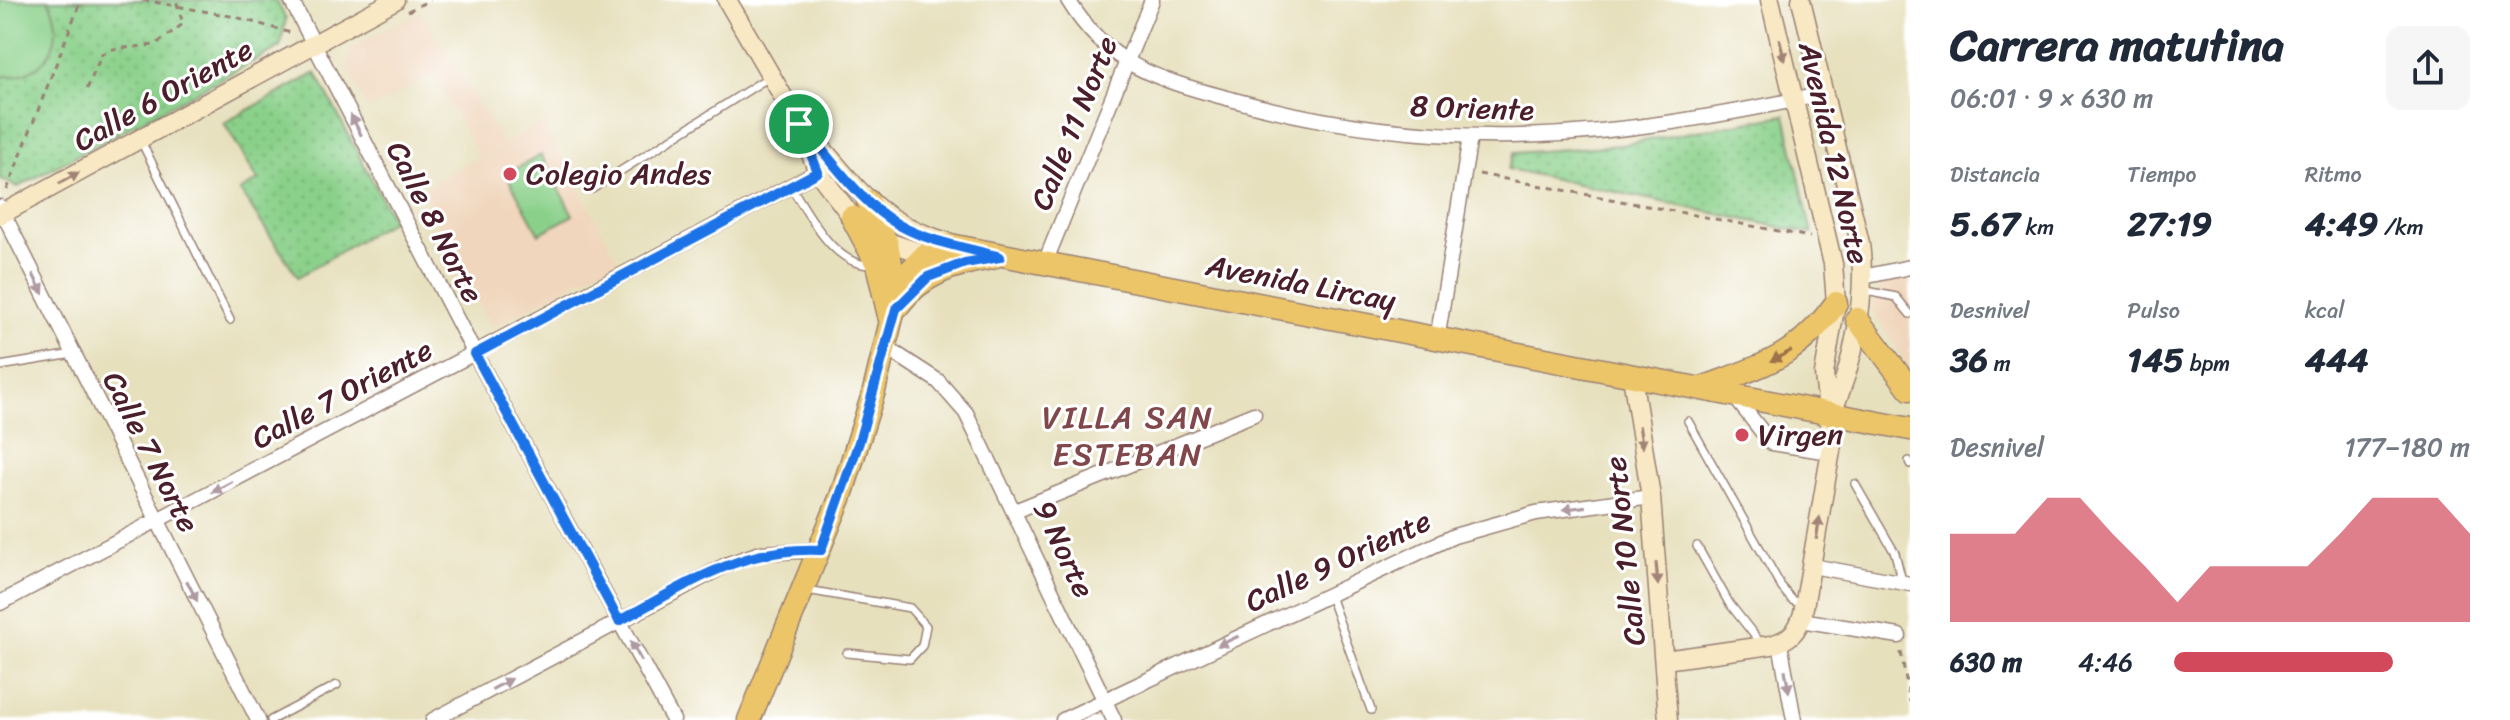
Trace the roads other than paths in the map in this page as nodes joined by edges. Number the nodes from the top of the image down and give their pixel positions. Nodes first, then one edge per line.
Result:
1 (291, 0) edge
2 (395, 0) edge
3 (727, 0) edge
4 (1068, 0) edge
5 (1152, 0) edge
6 (1770, 0) edge
7 (1801, 0) edge
8 (314, 44) junction
9 (1126, 62) junction
10 (771, 76) junction
11 (1823, 94) junction
12 (1794, 100) junction
13 (799, 124) junction
14 (1470, 137) junction
15 (140, 139) junction
16 (836, 162) junction
17 (818, 172) junction
18 (791, 187) junction
19 (592, 189) dead end
20 (860, 209) junction
21 (1, 212) edge
22 (882, 254) junction
23 (963, 254) junction
24 (925, 255) junction
25 (1044, 265) junction
26 (1910, 267) edge
27 (1863, 283) junction
28 (897, 294) junction
29 (1836, 303) junction
30 (1910, 314) edge
31 (1857, 319) junction
32 (230, 320) dead end
33 (890, 322) junction
34 (1437, 340) junction
35 (884, 346) junction
36 (73, 354) junction
37 (475, 354) junction
38 (0, 366) edge
39 (1632, 376) junction
40 (1700, 389) junction
41 (1910, 389) edge
42 (1734, 395) junction
43 (1254, 414) dead end
44 (1831, 414) junction
45 (1688, 421) dead end
46 (1910, 429) edge
47 (1830, 452) junction
48 (1855, 484) dead end
49 (1651, 497) junction
50 (1015, 511) junction
51 (156, 521) junction
52 (1697, 546) dead end
53 (821, 550) junction
54 (1812, 566) junction
55 (1906, 583) edge
56 (805, 590) junction
57 (1329, 593) junction
58 (0, 603) edge
59 (619, 621) junction
60 (1789, 629) junction
61 (1899, 636) road end
62 (847, 653) dead end
63 (1665, 660) junction
64 (337, 685) dead end
65 (1104, 699) junction
66 (1371, 710) dead end
67 (258, 720) edge
68 (271, 720) edge
69 (433, 720) edge
70 (673, 720) edge
71 (749, 720) edge
72 (1063, 720) edge
73 (1114, 720) edge
74 (1668, 720) edge
75 (1794, 720) edge

1 - 8 street, Calle 8 Norte
2 - 8 main road, Calle 6 Oriente
3 - 10 main road
4 - 9 street
5 - 9 street, Calle 11 Norte
6 -> 12 main road, Avenida 12 Norte
7 - 11 main road, Avenida 12 Norte
8 - 15 main road, Calle 6 Oriente
37 -> 8 street, Calle 8 Norte
9 - 14 street, 8 Oriente
9 - 25 street, Calle 11 Norte
10 - 13 main road
10 - 19 lane
11 - 12 street, 8 Oriente
11 - 27 main road, Avenida 12 Norte
12 - 14 street, 8 Oriente
12 - 29 main road, Avenida 12 Norte
13 - 16 main road
13 - 17 main road
14 - 34 street
21 -> 15 main road, Calle 6 Oriente
15 - 32 lane
16 - 17 street, Calle 7 Oriente
16 - 20 main road
17 - 18 street, Calle 7 Oriente
17 - 20 main road
18 - 22 lane
18 - 37 street, Calle 7 Oriente
20 - 22 main road
20 - 23 main road
21 -> 36 street, Calle 7 Norte
22 - 24 main road
22 - 28 main road
22 - 33 main road
23 - 24 main road
23 - 25 main road, Avenida Lircay
23 - 33 main road
24 - 28 main road
25 - 34 main road, Avenida Lircay
26 - 27 street
27 - 30 lane
27 - 31 main road, Avenida 12 Norte
28 - 33 main road
29 -> 40 main road
29 - 44 main road, Avenida 12 Norte
31 - 41 main road
31 - 44 main road, Avenida 12 Norte
33 - 35 main road
34 - 39 main road, Avenida Lircay
35 - 50 street, 9 Norte
35 - 53 main road
36 - 38 lane
36 - 51 street, Calle 7 Norte
37 -> 51 street, Calle 7 Oriente
37 - 59 street, Calle 8 Norte
39 - 40 main road, Avenida Lircay
39 -> 49 main road, Calle 10 Norte
40 - 42 main road, Avenida Lircay
42 - 44 main road, Avenida Lircay
42 - 47 street
43 - 50 street
44 - 46 main road, Avenida Lircay
44 - 47 main road, Avenida 12 Norte
45 - 60 lane
54 -> 47 main road, Avenida 12 Norte
48 - 55 lane
49 -> 57 street, Calle 9 Oriente
49 -> 63 main road, Calle 10 Norte
50 - 65 street, 9 Norte
51 - 58 street, Calle 7 Oriente
51 -> 67 street, Calle 7 Norte
52 - 60 lane
53 - 56 main road
53 - 59 street
54 - 55 street
54 - 60 main road, Avenida 12 Norte
56 - 62 lane
56 - 71 main road
57 -> 65 street, Calle 9 Oriente
57 - 66 lane
69 -> 59 street
70 -> 59 street, Calle 8 Norte
60 - 61 street
60 - 63 main road
60 -> 75 street
63 - 74 main road, Calle 10 Norte
64 - 68 lane
65 - 72 street, Calle 9 Oriente
65 - 73 street, 9 Norte

